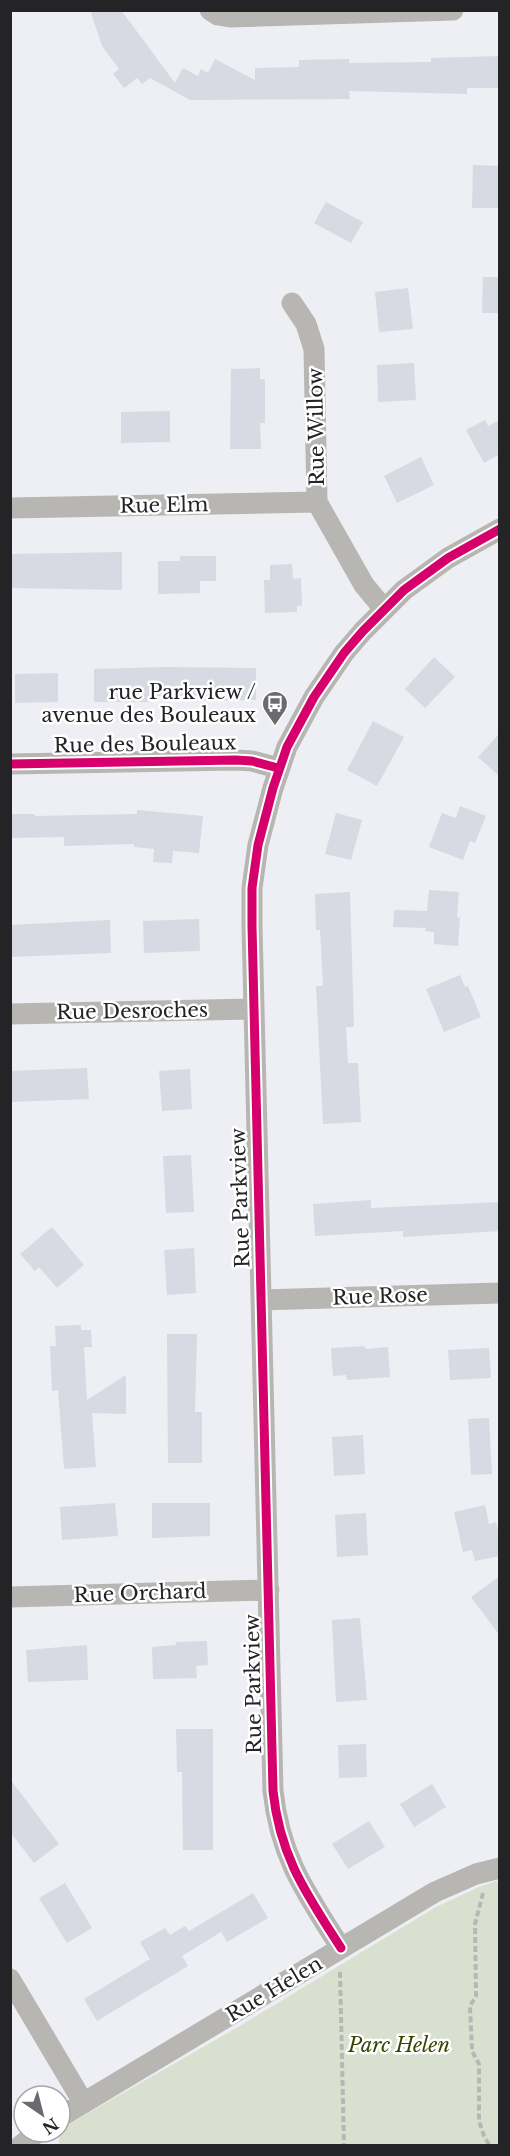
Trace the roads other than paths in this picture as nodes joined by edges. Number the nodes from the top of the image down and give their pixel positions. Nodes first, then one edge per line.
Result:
1 (210, 10) edge
2 (453, 10) edge
3 (435, 11) edge
4 (292, 303) dead end
5 (318, 502) junction
6 (10, 508) edge
7 (500, 529) edge
8 (384, 609) junction
9 (10, 764) edge
10 (279, 768) junction
11 (253, 1009) junction
12 (10, 1014) edge
13 (500, 1293) edge
14 (261, 1300) junction
15 (269, 1590) junction
16 (10, 1597) edge
17 (500, 1868) edge
18 (341, 1957) junction
19 (10, 1978) edge
20 (83, 2102) junction
21 (72, 2109) edge

1 - 3 street
2 - 3 street
4 - 5 street, Rue Willow
5 - 6 street, Rue Elm
5 - 8 street, Rue Willow
7 - 8 street, Rue Parkview
8 - 10 street, Rue Parkview
9 - 10 street, Rue des Bouleaux
10 - 11 street, Rue Parkview
11 - 12 street, Rue Desroches
11 - 14 street, Rue Parkview
13 - 14 street, Rue Rose
14 - 15 street, Rue Parkview
15 - 16 street, Rue Orchard
15 - 18 street, Rue Parkview
17 - 18 street, Rue Helen
18 - 20 street, Rue Helen
19 - 20 street
20 - 21 street, Rue Helen

